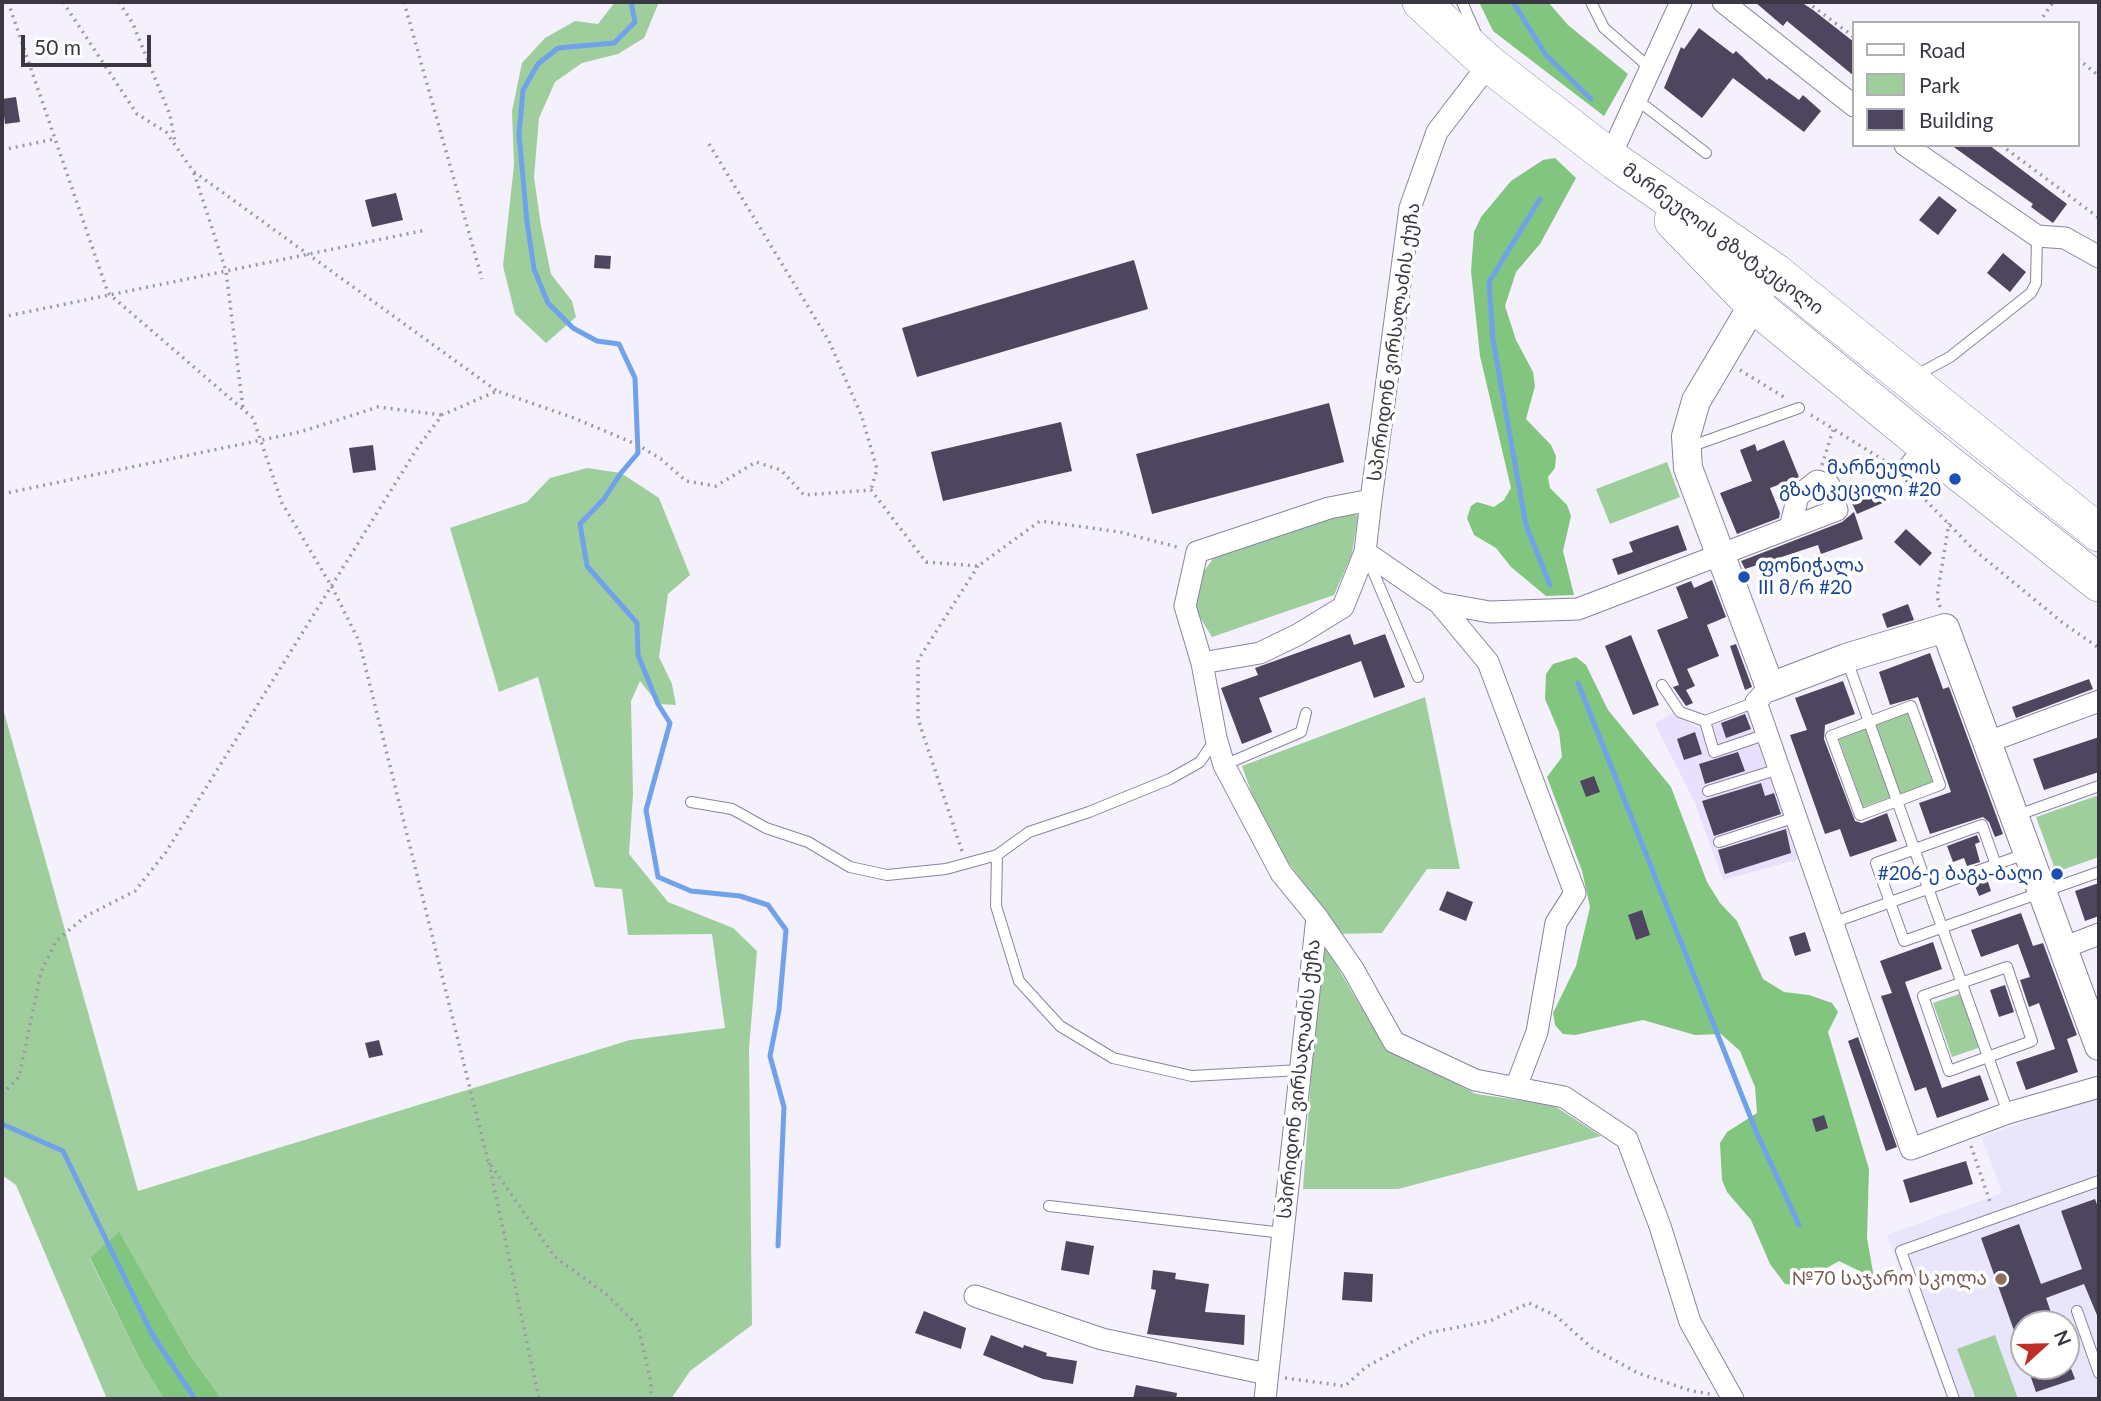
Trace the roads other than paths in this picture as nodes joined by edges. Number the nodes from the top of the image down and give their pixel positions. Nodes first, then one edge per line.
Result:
1 (1421, 2) edge
2 (1462, 2) edge
3 (1591, 2) edge
4 (1723, 2) edge
5 (1681, 5) edge
6 (1489, 64) junction
7 (1650, 68) junction
8 (1636, 99) junction
9 (1853, 105) edge
10 (1908, 147) edge
11 (1706, 153) dead end
12 (1613, 159) junction
13 (2037, 236) junction
14 (2099, 257) edge
15 (1775, 272) junction
16 (1752, 303) junction
17 (1908, 380) junction
18 (1799, 408) road end
19 (1922, 442) junction
20 (1687, 447) junction
21 (1898, 472) road end
22 (1371, 500) junction
23 (1790, 528) junction
24 (2099, 533) edge
25 (1365, 552) junction
26 (1722, 554) junction
27 (2099, 583) edge
28 (1438, 603) junction
29 (1846, 658) junction
30 (1202, 663) junction
31 (1418, 677) dead end
32 (1662, 685) dead end
33 (1763, 694) junction
34 (2099, 701) edge
35 (1306, 713) dead end
36 (1705, 721) junction
37 (1869, 722) junction
38 (1767, 734) junction
39 (1216, 738) junction
40 (1988, 742) junction
41 (1224, 765) junction
42 (1779, 769) junction
43 (2099, 786) edge
44 (1708, 791) dead end
45 (1897, 801) junction
46 (691, 802) dead end
47 (2015, 816) junction
48 (1796, 817) junction
49 (1719, 842) dead end
50 (1914, 850) junction
51 (2028, 853) junction
52 (997, 856) junction
53 (1996, 864) junction
54 (2099, 872) edge
55 (1928, 889) junction
56 (2042, 891) junction
57 (1890, 902) junction
58 (1317, 917) junction
59 (1832, 923) junction
60 (1942, 927) junction
61 (2099, 934) edge
62 (2063, 947) junction
63 (1962, 982) junction
64 (2099, 1046) edge
65 (1988, 1057) junction
66 (1300, 1070) junction
67 (1516, 1087) junction
68 (2099, 1087) edge
69 (2008, 1113) junction
70 (2099, 1181) edge
71 (1049, 1206) dead end
72 (1283, 1233) junction
73 (975, 1296) dead end
74 (2080, 1319) edge
75 (2099, 1373) edge
76 (1267, 1374) junction
77 (1730, 1395) edge
78 (1265, 1399) edge
79 (1954, 1399) edge

1 - 6 highway
2 - 6 lane
3 - 7 lane
4 - 9 street
5 - 7 street
6 - 12 highway
6 - 22 street, სპირიდონ ვირსალაძის ქუჩა
7 - 8 street
8 - 11 lane
8 - 12 street
10 - 13 street
12 - 15 highway, მარნეულის გზატკეცილი
12 - 16 highway, მარნეულის გზატკეცილი
13 - 14 street
13 - 17 lane
15 - 16 street
15 - 17 highway, მარნეულის გზატკეცილი
16 - 19 highway, მარნეულის გზატკეცილი
16 - 20 street
17 - 24 highway, მარნეულის გზატკეცილი
18 - 20 lane
19 - 21 lane
19 - 27 highway, მარნეულის გზატკეცილი
20 - 26 street
22 - 25 street
22 - 30 street, სპირიდონ ვირსალაძის ქუჩა
23 - 23 street
23 - 26 street
25 - 28 street
25 - 30 street
25 - 31 lane
26 - 28 street
26 - 33 street
28 - 67 street
29 - 33 street
29 - 37 lane
29 - 40 street
30 - 39 street, სპირიდონ ვირსალაძის ქუჩა
32 - 36 lane
33 - 36 lane
33 - 38 street
34 - 40 street
35 - 41 lane
36 - 38 lane
37 - 45 lane
37 - 45 lane
37 - 45 lane
38 - 42 street
39 - 41 street, სპირიდონ ვირსალაძის ქუჩა
39 - 52 lane
40 - 47 street
41 - 58 street, სპირიდონ ვირსალაძის ქუჩა
42 - 44 lane
42 - 48 street
43 - 47 lane
45 - 50 lane
46 - 52 lane
47 - 51 street
48 - 49 lane
48 - 59 street
50 - 53 lane
50 - 55 lane
50 - 57 lane
51 - 53 lane
51 - 56 street
52 - 66 lane
53 - 55 lane
54 - 56 lane
55 - 57 lane
55 - 60 lane
56 - 60 lane
56 - 62 street
57 - 59 lane
57 - 60 lane
58 - 66 street, სპირიდონ ვირსალაძის ქუჩა
58 - 67 street
59 - 69 street
60 - 63 lane
61 - 62 street
62 - 64 street
63 - 65 lane
63 - 65 lane
63 - 65 lane
65 - 69 lane
66 - 72 street, სპირიდონ ვირსალაძის ქუჩა
67 - 77 street
68 - 69 street
70 - 79 lane
71 - 72 lane
72 - 76 street, სპირიდონ ვირსალაძის ქუჩა
73 - 76 street
74 - 75 lane
76 - 78 street, სპირიდონ ვირსალაძის ქუჩა

